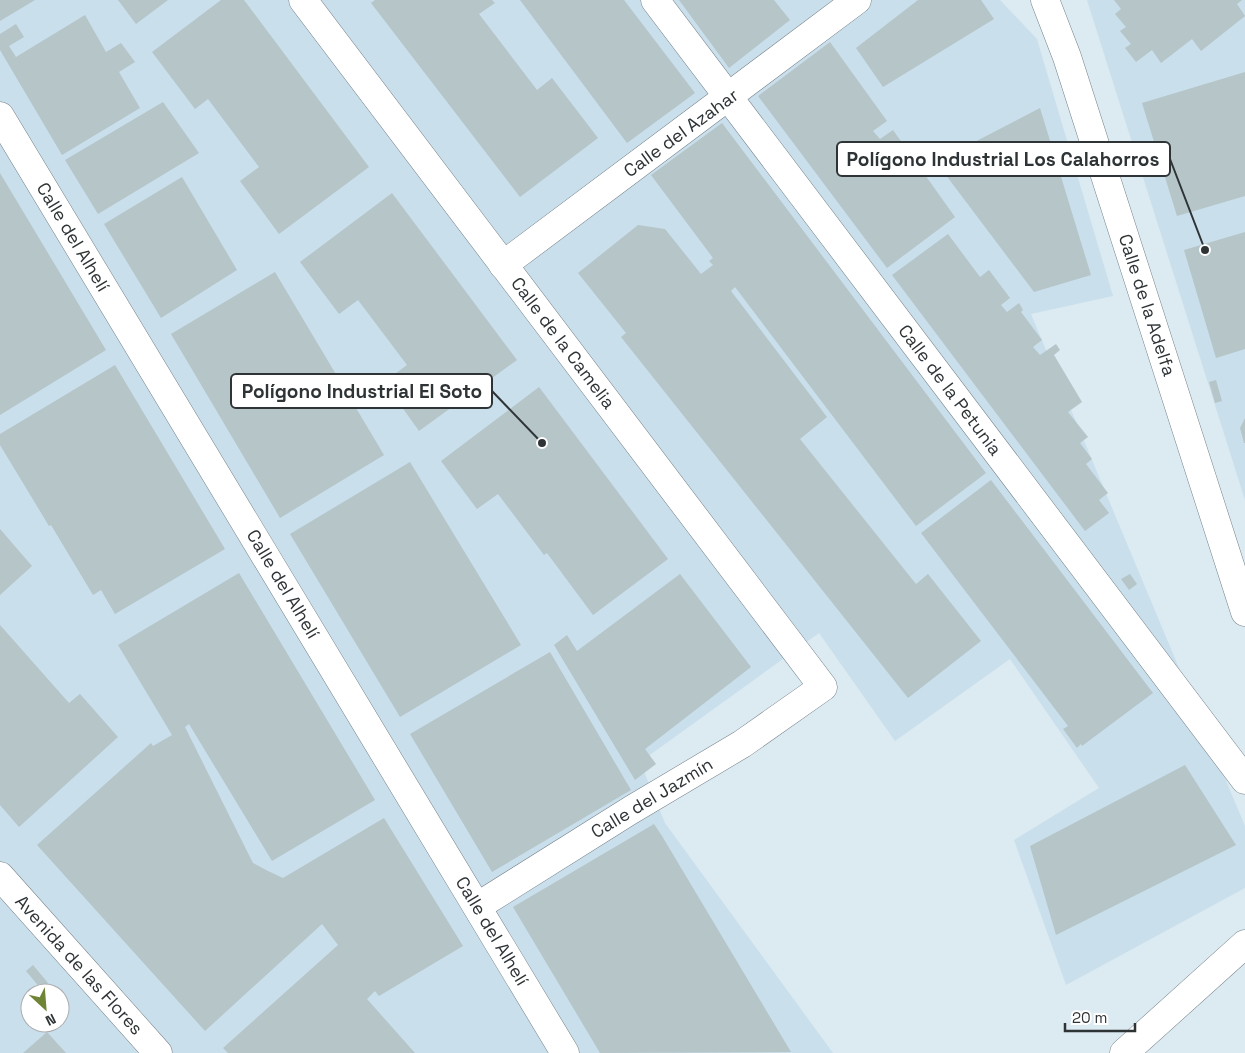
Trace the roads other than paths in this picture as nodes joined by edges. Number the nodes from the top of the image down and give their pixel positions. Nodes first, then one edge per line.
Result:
1 (303, 0) edge
2 (655, 0) edge
3 (857, 0) edge
4 (1045, 0) edge
5 (729, 98) junction
6 (0, 116) edge
7 (503, 264) junction
8 (1245, 612) edge
9 (823, 687) joint
10 (1245, 780) edge
11 (0, 876) edge
12 (478, 906) junction
13 (1245, 944) edge
14 (158, 1053) edge
15 (564, 1053) edge
16 (1124, 1053) edge

1 - 7 street, Calle de la Camelia
2 - 5 street, Calle de la Petunia
3 - 5 street, Calle del Azahar
4 - 8 street, Calle de la Adelfa
5 - 7 street, Calle del Azahar
5 - 10 street, Calle de la Petunia
6 - 12 street, Calle del Alhelí
7 - 9 street, Calle de la Camelia
9 - 12 street, Calle del Jazmín
11 - 14 street, Avenida de las Flores
12 - 15 street, Calle del Alhelí
13 - 16 street

